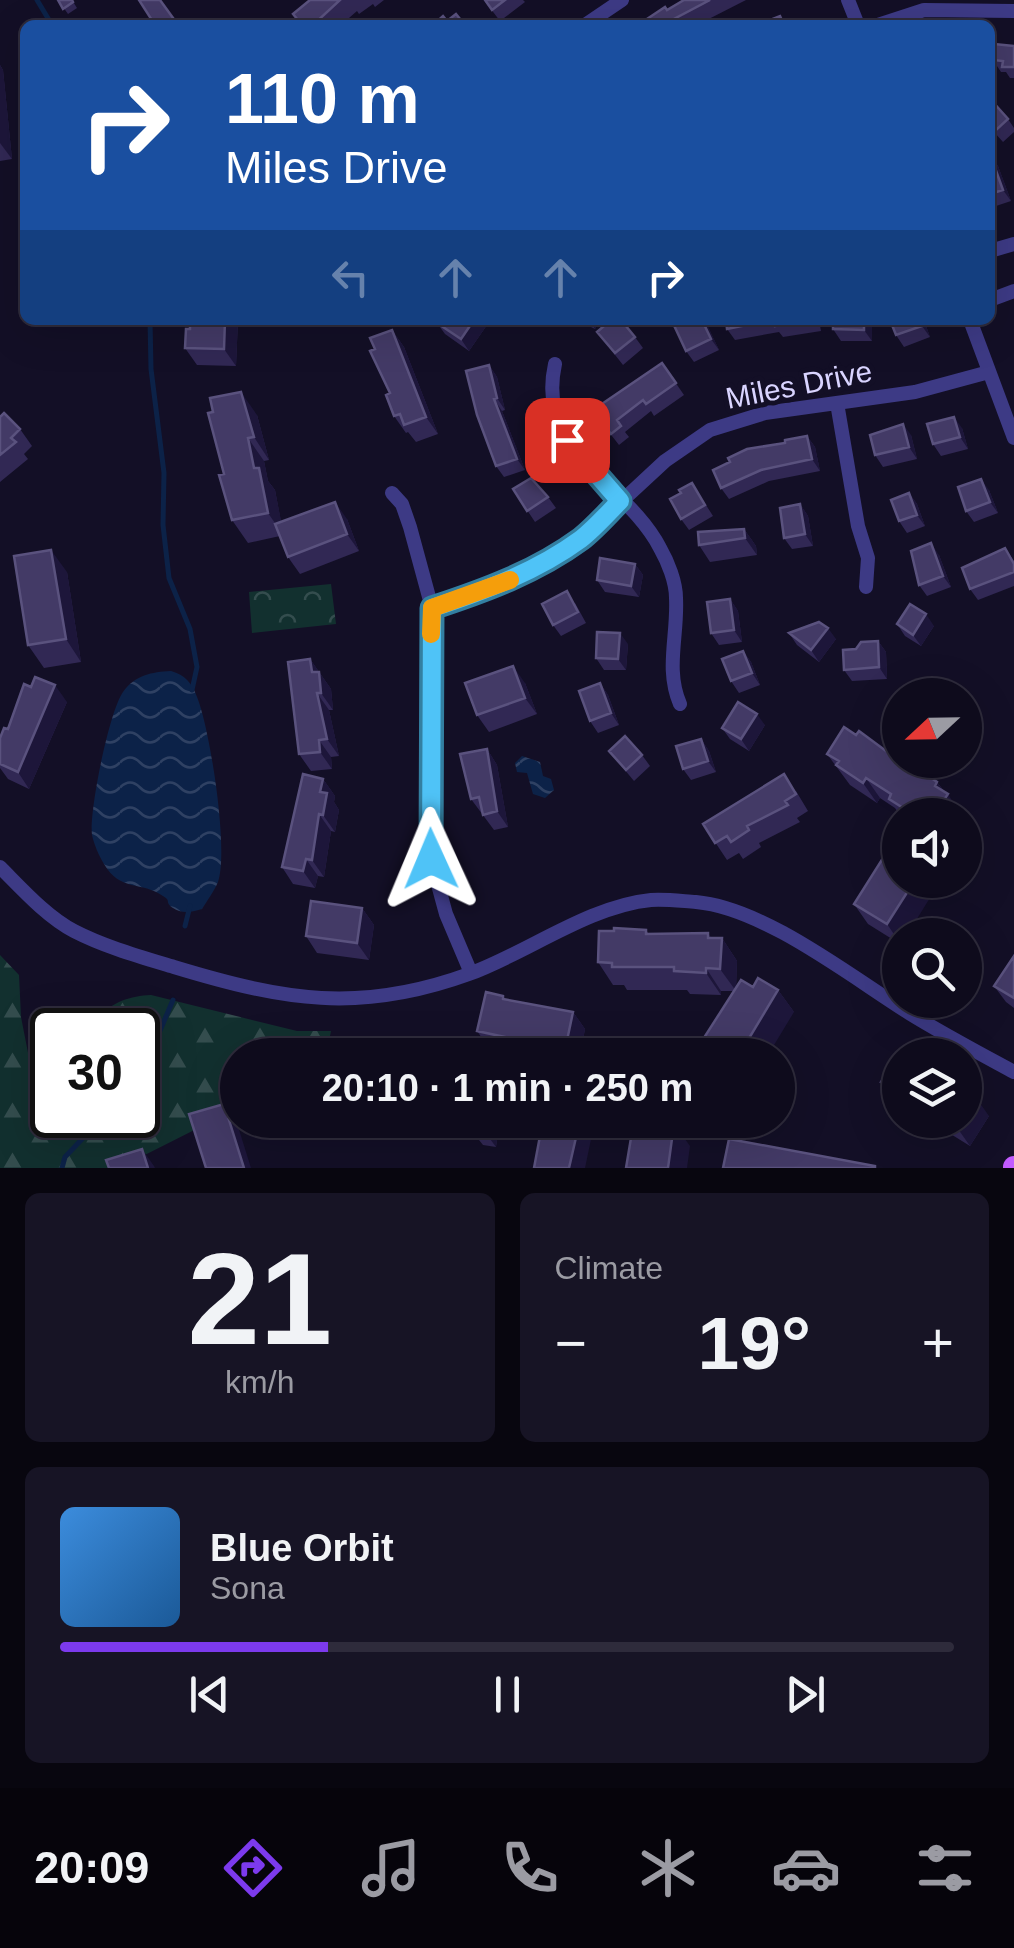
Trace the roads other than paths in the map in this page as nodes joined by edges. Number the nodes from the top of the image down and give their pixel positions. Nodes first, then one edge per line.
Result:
1 (622, 0) edge
2 (1014, 11) edge
3 (592, 20) edge
4 (893, 20) edge
5 (972, 325) edge
6 (555, 364) dead end
7 (989, 372) junction
8 (838, 403) junction
9 (1014, 438) edge
10 (392, 493) dead end
11 (620, 501) junction
12 (866, 587) dead end
13 (432, 608) junction
14 (680, 704) dead end
15 (0, 868) edge
16 (471, 974) junction
17 (1014, 1072) edge

1 - 3 street
2 - 4 street
5 - 7 street
6 - 11 street
7 - 8 street, Miles Drive
7 - 9 street
8 - 11 street, Miles Drive
8 - 12 street
10 - 13 street
11 - 13 street, Miles Drive
11 - 14 street
13 - 16 street
15 - 16 street
16 - 17 street

